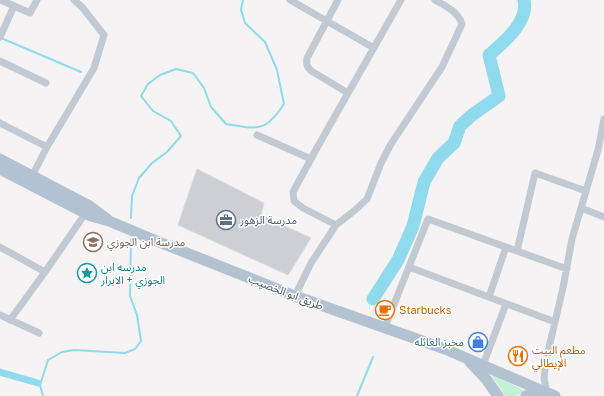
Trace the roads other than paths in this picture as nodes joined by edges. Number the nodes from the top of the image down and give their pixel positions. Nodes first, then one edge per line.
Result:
1 (1, 0) edge
2 (37, 0) edge
3 (74, 0) edge
4 (290, 0) edge
5 (338, 0) edge
6 (401, 0) edge
7 (435, 0) edge
8 (14, 6) junction
9 (327, 21) junction
10 (0, 37) edge
11 (374, 48) junction
12 (0, 61) edge
13 (46, 84) dead end
14 (348, 93) junction
15 (604, 118) edge
16 (0, 123) edge
17 (256, 135) dead end
18 (48, 147) junction
19 (311, 159) junction
20 (0, 160) edge
21 (0, 169) edge
22 (32, 176) junction
23 (586, 191) junction
24 (581, 208) junction
25 (85, 214) junction
26 (604, 217) edge
27 (109, 221) junction
28 (336, 225) junction
29 (0, 247) edge
30 (506, 247) junction
31 (517, 251) junction
32 (409, 267) junction
33 (567, 269) junction
34 (45, 272) junction
35 (295, 296) junction
36 (489, 297) junction
37 (506, 304) junction
38 (0, 315) edge
39 (10, 320) junction
40 (555, 322) junction
41 (385, 328) junction
42 (39, 333) dead end
43 (466, 357) junction
44 (483, 365) junction
45 (551, 394) edge
46 (498, 396) edge
47 (526, 396) edge

1 - 8 street
2 - 8 street
3 - 18 street
4 - 9 street
5 - 9 street
6 - 11 street
7 - 28 street
8 - 10 street
9 - 11 street
9 - 14 street
11 - 14 street
12 - 13 street
14 - 19 street
15 - 23 street
16 - 18 street
17 - 19 street
18 - 22 street
19 - 28 street
20 - 22 main road, طريق ابو الخصيب
21 - 25 main road, طريق ابو الخصيب
22 - 27 main road, طريق ابو الخصيب
23 - 24 street
23 - 31 street
24 - 26 street
24 - 33 street
25 - 27 main road, طريق ابو الخصيب
25 - 34 street
27 - 35 main road, طريق ابو الخصيب
28 - 35 street
29 - 34 street
30 - 31 street
30 - 32 street
30 - 36 street
31 - 33 street
32 - 36 street
32 - 41 street
33 - 40 street
34 - 39 street
35 - 41 main road, طريق ابو الخصيب
36 - 37 street
37 - 40 street
37 - 44 street
38 - 39 street
39 - 42 street
40 - 45 street
41 - 43 main road, طريق ابو الخصيب
43 - 44 main road, طريق ابو الخصيب
43 - 46 main road, طريق ابو الخصيب
44 - 45 main road, طريق ابو الخصيب
45 - 47 main road

